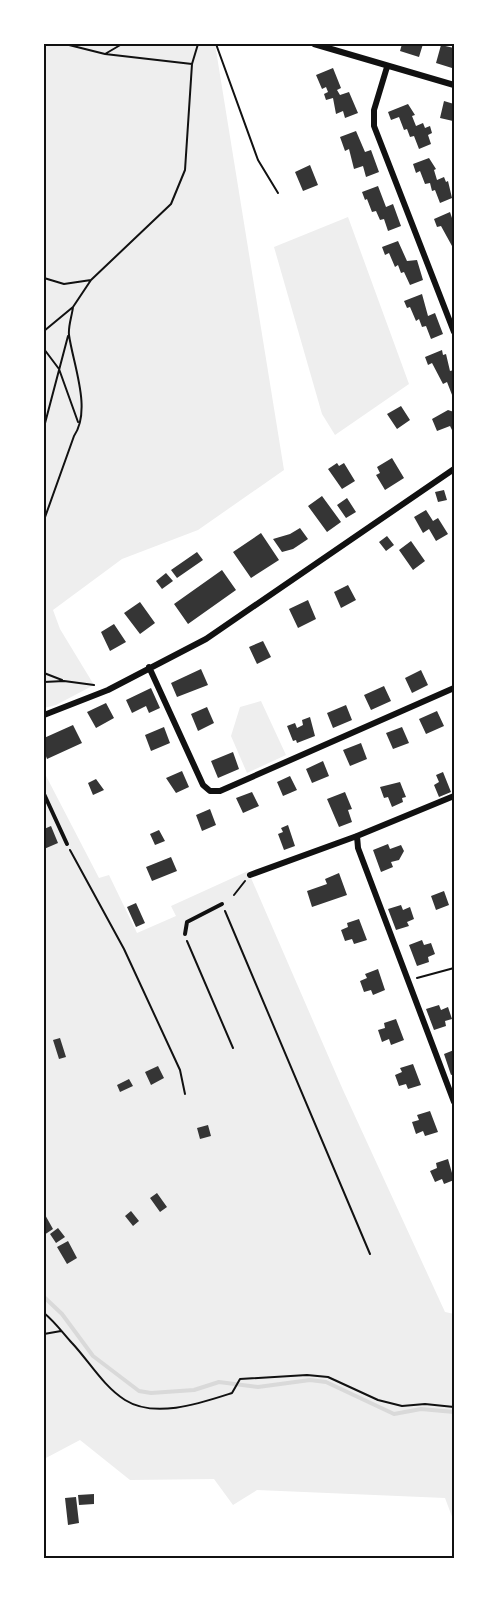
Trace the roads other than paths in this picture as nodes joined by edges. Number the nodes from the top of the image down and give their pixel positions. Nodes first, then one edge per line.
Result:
1 (314, 44) edge
2 (387, 67) junction
3 (454, 85) edge
4 (454, 332) edge
5 (454, 469) edge
6 (149, 667) junction
7 (454, 688) edge
8 (44, 715) edge
9 (44, 794) edge
10 (454, 796) edge
11 (357, 836) junction
12 (67, 844) road end
13 (250, 875) road end
14 (222, 904) road end
15 (185, 934) road end
16 (454, 1102) edge

1 - 2 street
2 - 3 street
2 - 4 street
5 - 6 street
6 - 7 street
6 - 8 street
9 - 12 lane
10 - 11 street
11 - 13 street
11 - 16 street
14 - 15 lane

